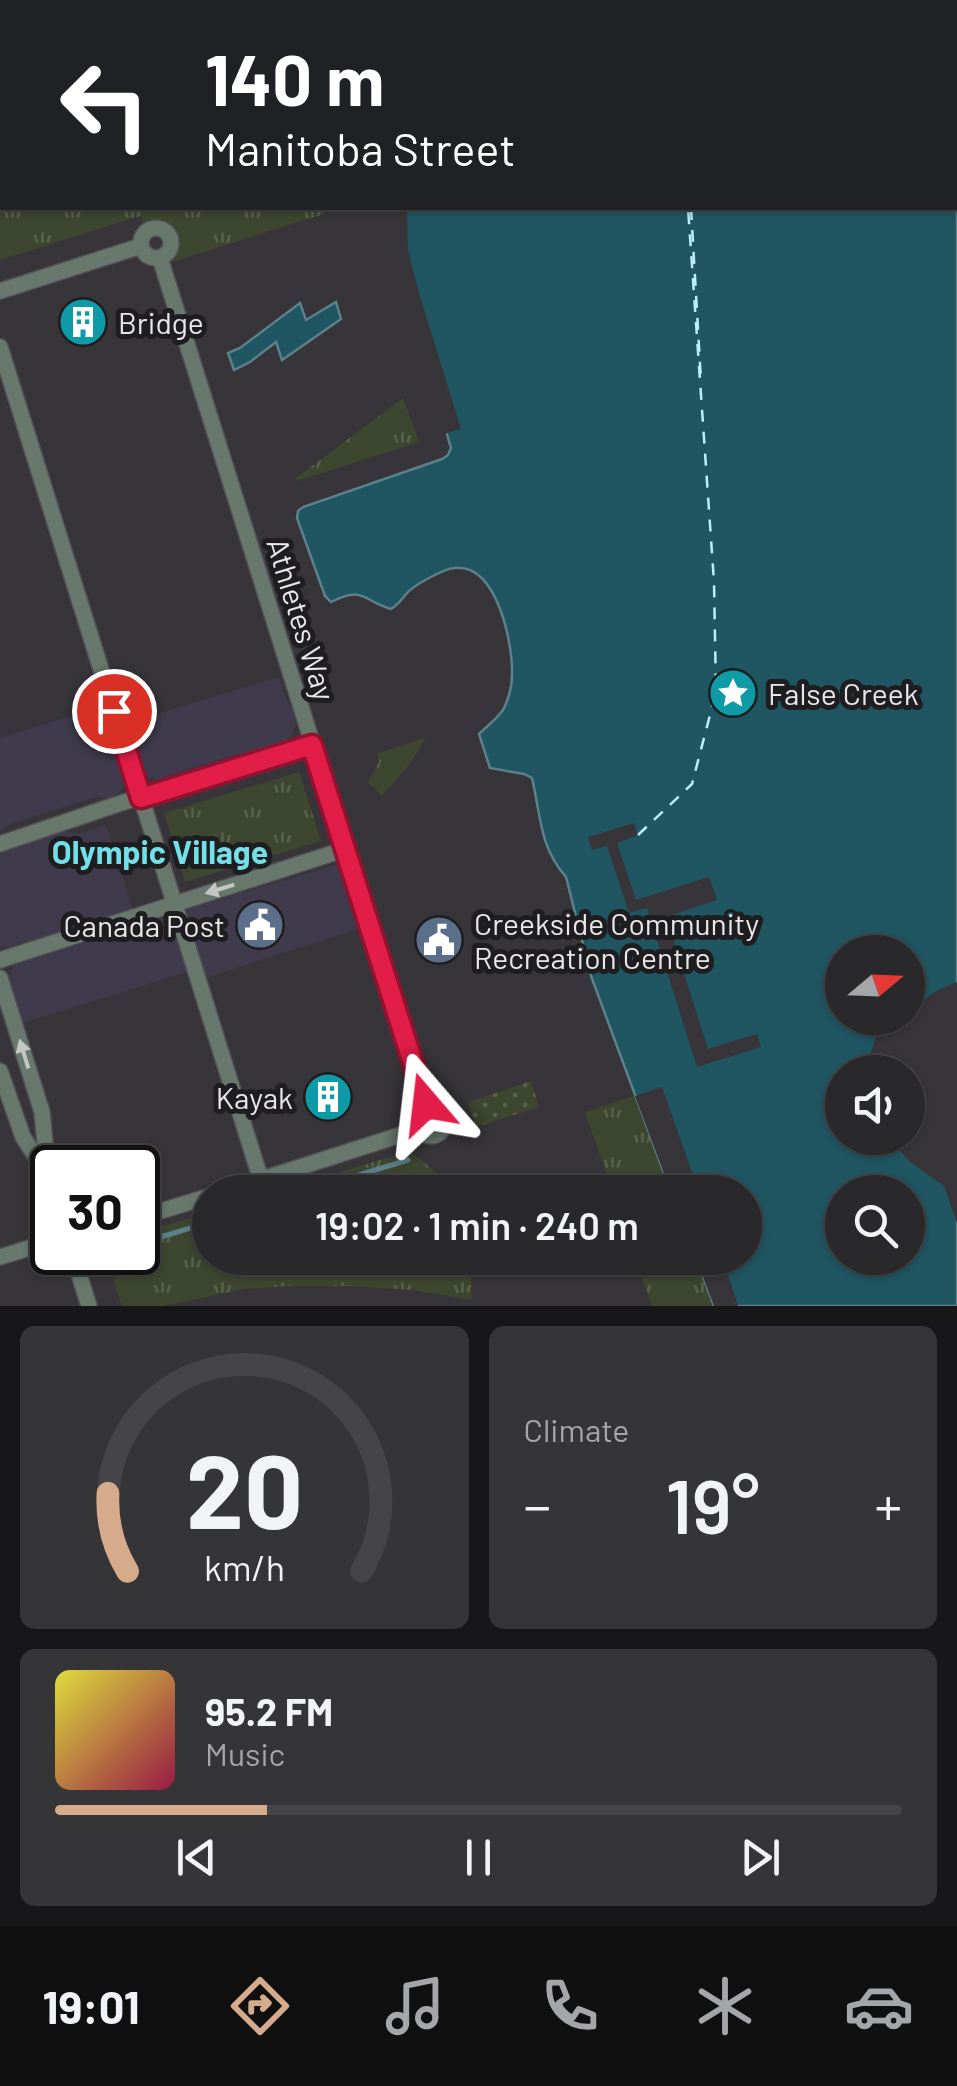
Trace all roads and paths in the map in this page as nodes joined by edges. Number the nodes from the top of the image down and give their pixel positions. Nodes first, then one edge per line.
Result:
1 (141, 246) junction
2 (160, 258) junction
3 (0, 291) edge
4 (0, 347) edge
5 (312, 745) junction
6 (141, 798) junction
7 (0, 844) edge
8 (346, 850) junction
9 (174, 904) junction
10 (0, 960) edge
11 (0, 978) edge
12 (0, 1071) edge
13 (46, 1145) edge
14 (30, 1148) edge
15 (259, 1175) edge
16 (276, 1175) edge
17 (192, 1202) edge
18 (160, 1211) edge
19 (30, 1248) edge
20 (0, 1257) edge
21 (79, 1275) edge
22 (89, 1306) edge

1 - 2 street
1 - 2 street
1 - 3 street
2 - 5 street, Athletes Way
4 - 6 street
5 - 6 street
5 - 8 street, Athletes Way
6 - 7 street
6 - 9 street
8 -> 9 street
8 - 16 street, Athletes Way
9 - 10 street
9 - 15 street
13 -> 11 street
12 - 14 street
17 - 18 street
19 - 20 street
21 - 22 street

